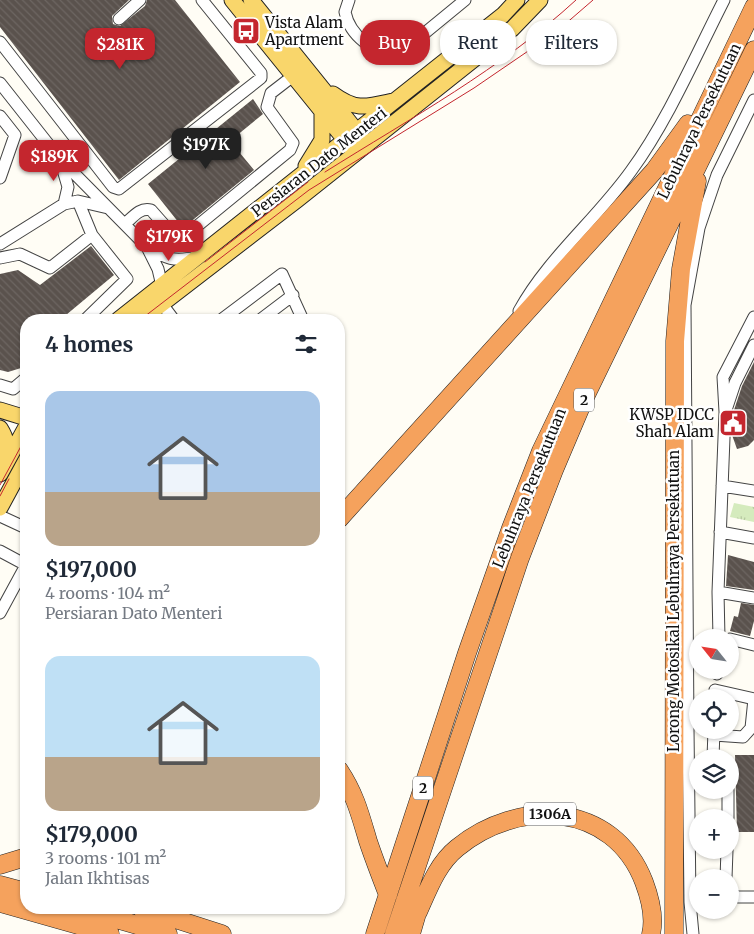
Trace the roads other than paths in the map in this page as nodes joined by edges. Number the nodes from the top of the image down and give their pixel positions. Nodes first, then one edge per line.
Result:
1 (140, 0) edge
2 (202, 0) edge
3 (232, 0) edge
4 (251, 0) edge
5 (349, 0) edge
6 (465, 0) edge
7 (517, 0) edge
8 (540, 0) edge
9 (724, 0) edge
10 (754, 7) edge
11 (120, 18) dead end
12 (0, 42) edge
13 (754, 50) edge
14 (293, 76) junction
15 (314, 80) junction
16 (0, 83) edge
17 (712, 92) junction
18 (754, 100) edge
19 (396, 101) junction
20 (322, 112) junction
21 (0, 116) edge
22 (350, 136) junction
23 (361, 149) junction
24 (703, 156) junction
25 (60, 159) junction
26 (298, 177) junction
27 (0, 178) edge
28 (113, 187) junction
29 (78, 201) junction
30 (64, 204) junction
31 (112, 210) junction
32 (125, 224) junction
33 (92, 235) junction
34 (0, 244) edge
35 (148, 247) junction
36 (201, 256) junction
37 (0, 258) edge
38 (162, 286) junction
39 (293, 295) junction
40 (162, 304) junction
41 (91, 314) edge
42 (126, 314) edge
43 (149, 314) edge
44 (170, 314) edge
45 (228, 314) edge
46 (268, 314) edge
47 (301, 314) edge
48 (754, 316) edge
49 (508, 333) junction
50 (754, 345) edge
51 (20, 383) edge
52 (0, 385) edge
53 (20, 410) edge
54 (725, 412) junction
55 (1, 418) edge
56 (20, 426) edge
57 (20, 437) edge
58 (0, 470) edge
59 (20, 471) edge
60 (0, 474) edge
61 (372, 482) junction
62 (722, 486) junction
63 (753, 489) edge
64 (345, 505) edge
65 (0, 508) edge
66 (345, 512) edge
67 (0, 516) edge
68 (20, 523) edge
69 (720, 532) junction
70 (754, 538) edge
71 (0, 551) edge
72 (20, 562) edge
73 (20, 576) edge
74 (718, 592) junction
75 (754, 598) edge
76 (0, 613) edge
77 (720, 629) edge
78 (739, 641) edge
79 (754, 645) edge
80 (739, 696) edge
81 (754, 699) edge
82 (688, 728) junction
83 (739, 736) edge
84 (675, 746) junction
85 (345, 779) edge
86 (426, 836) junction
87 (20, 859) edge
88 (0, 865) edge
89 (20, 870) edge
90 (0, 885) edge
91 (20, 890) edge
92 (388, 896) junction
93 (739, 897) edge
94 (754, 897) edge
95 (0, 903) edge
96 (20, 908) edge
97 (418, 912) junction
98 (39, 914) edge
99 (40, 914) edge
100 (99, 914) edge
101 (160, 914) edge
102 (189, 914) edge
103 (79, 934) edge
104 (110, 934) edge
105 (168, 934) edge
106 (223, 934) edge
107 (375, 934) edge
108 (394, 934) edge
109 (411, 934) edge
110 (651, 934) edge
111 (674, 934) edge
112 (692, 934) edge

1 - 11 street
2 - 28 street
3 - 14 main road
4 - 15 main road
5 - 6 street
7 - 19 main road, Persiaran Dato Menteri
8 - 23 main road, Persiaran Dato Menteri
9 - 49 street
10 - 17 highway, Lebuhraya Persekutuan / 2
12 - 28 street
13 - 24 highway, Lebuhraya Persekutuan / 2
14 - 20 main road
14 - 32 street
15 - 19 main road
15 - 22 main road
16 - 25 street
17 - 49 highway
17 - 92 highway, Lebuhraya Persekutuan / 2
18 - 82 street, Lorong Motosikal Lebuhraya Persekutuan
19 - 22 main road, Persiaran Dato Menteri
20 - 22 main road
20 - 26 main road
21 - 27 street
22 - 23 main road
22 - 26 main road, Persiaran Dato Menteri
23 - 40 main road, Persiaran Dato Menteri
24 - 84 highway
24 - 86 highway, Lebuhraya Persekutuan / 2
25 - 30 street
25 - 31 street
26 - 36 main road, Persiaran Dato Menteri
28 - 31 street
29 - 30 street
29 - 31 street
29 - 33 street
30 - 34 street
31 - 32 street
32 - 35 street
33 - 37 street
33 - 41 street
35 - 36 street
35 - 38 street
36 - 38 main road, Persiaran Dato Menteri
38 - 42 main road, Persiaran Dato Menteri
39 - 45 street
39 - 46 street
39 - 47 street
40 - 43 main road, Persiaran Dato Menteri
40 - 44 street
48 - 54 street
49 - 61 highway
50 - 54 street
51 - 52 street
53 - 55 main road
54 - 62 street
55 - 56 main road
55 - 58 main road
57 - 60 main road
59 - 65 main road
61 - 64 main road
61 - 66 highway
62 - 63 street
62 - 69 street
67 - 68 street
69 - 70 street
69 - 74 street
71 - 72 street
73 - 76 street
74 - 75 street
74 - 77 street
78 - 79 street
80 - 81 street
81 - 83 street
82 - 84 street
82 - 112 street, Lorong Motosikal Lebuhraya Persekutuan
84 - 111 highway
85 - 92 highway
86 - 97 highway
86 - 108 highway, Lebuhraya Persekutuan / 2
87 - 88 highway
88 - 89 highway
90 - 91 highway
92 - 107 highway, Lebuhraya Persekutuan / 2
93 - 94 street
95 - 96 highway
97 - 109 highway
97 - 110 highway, 1306A
98 - 103 highway
99 - 104 highway
100 - 105 highway
101 - 106 highway
102 - 106 highway

